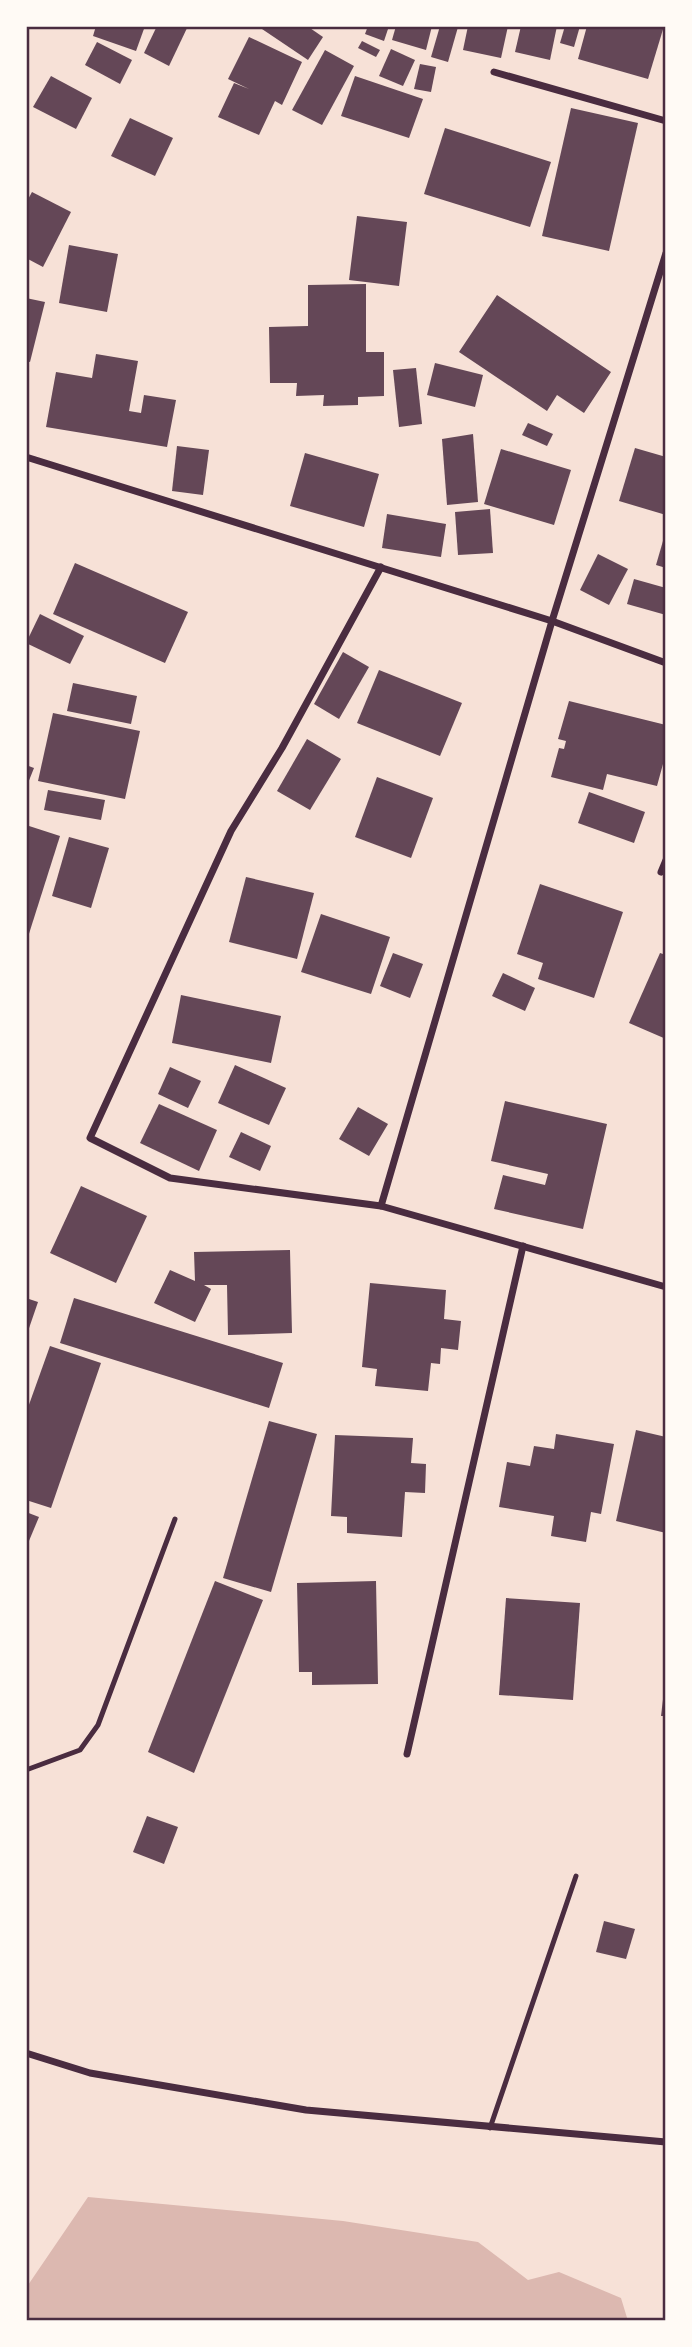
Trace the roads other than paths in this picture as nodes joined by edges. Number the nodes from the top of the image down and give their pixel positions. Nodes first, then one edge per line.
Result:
1 (494, 72) dead end
2 (666, 121) edge
3 (666, 253) edge
4 (26, 457) edge
5 (381, 567) junction
6 (552, 621) junction
7 (666, 663) edge
8 (666, 860) edge
9 (661, 872) dead end
10 (381, 1206) junction
11 (523, 1246) junction
12 (666, 1287) edge
13 (176, 1519) dead end
14 (407, 1754) dead end
15 (26, 1770) edge
16 (576, 1876) dead end
17 (26, 2053) edge
18 (490, 2128) junction
19 (666, 2142) edge

1 - 2 street
3 - 6 street
4 - 5 street
5 - 6 street
5 - 10 street
6 - 7 street
6 - 10 street
8 - 9 street
10 - 11 street
11 - 12 street
11 - 14 street
13 - 15 lane
16 - 18 lane
17 - 18 street
18 - 19 street

